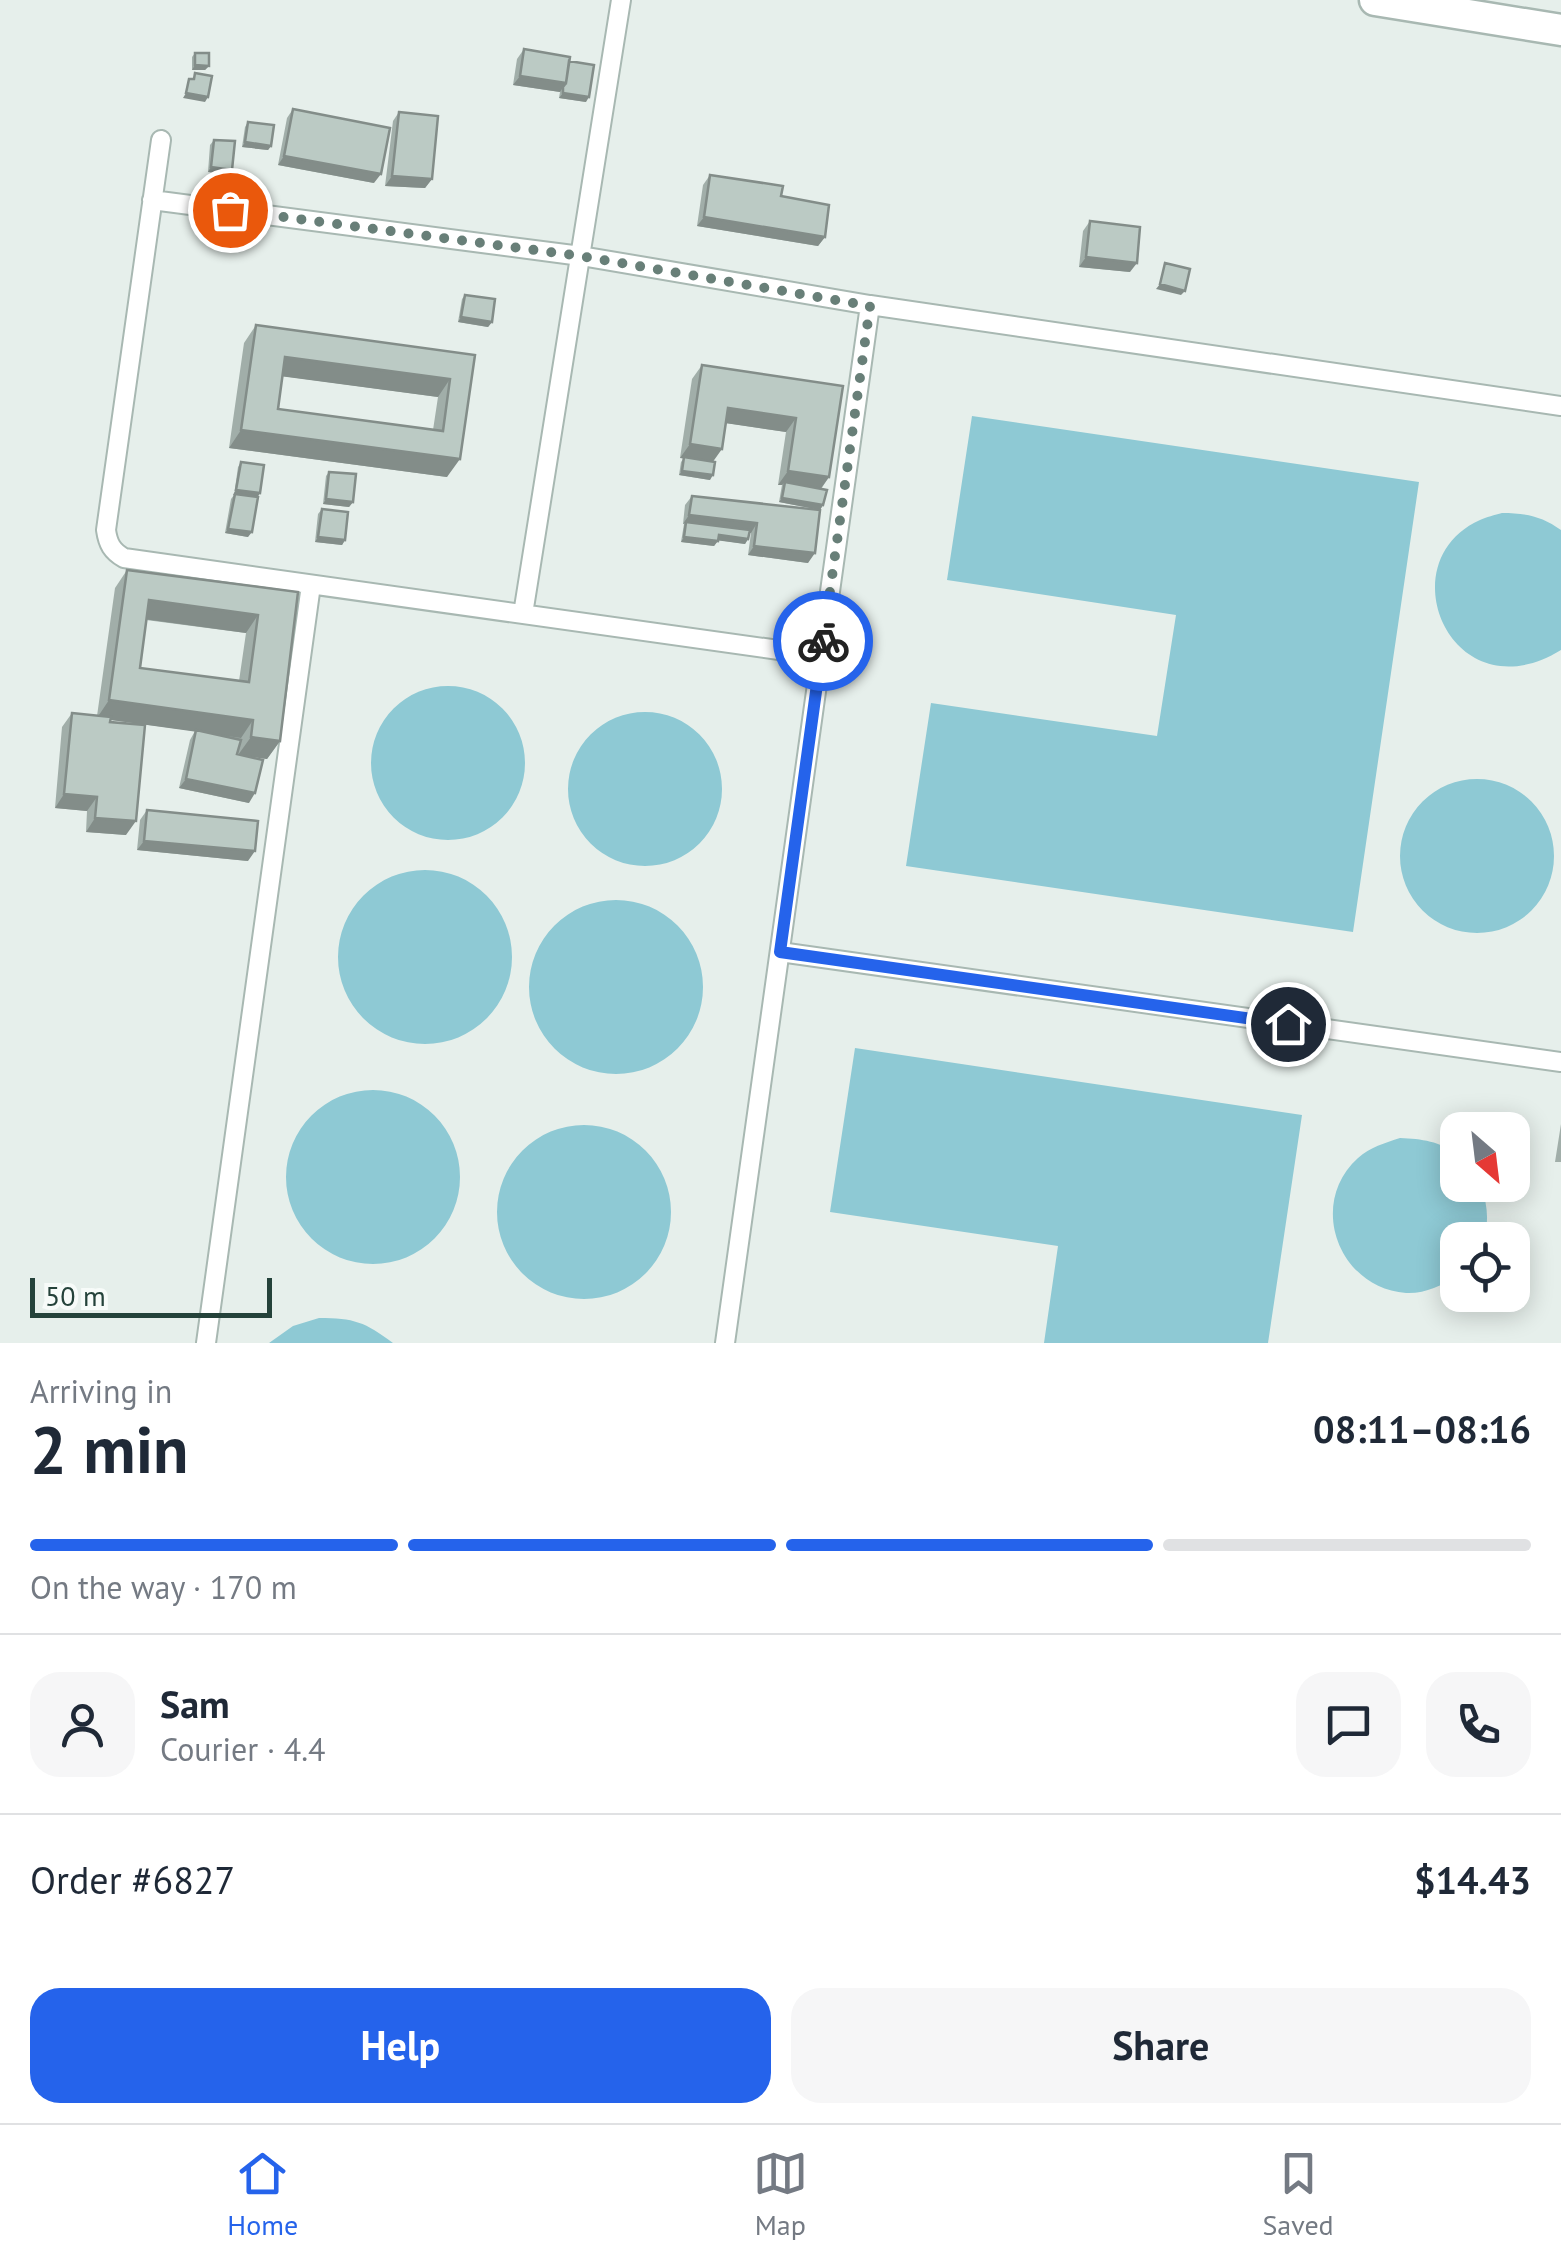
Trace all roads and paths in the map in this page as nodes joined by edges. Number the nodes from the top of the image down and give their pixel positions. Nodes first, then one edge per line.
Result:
1 (621, 0) edge
2 (1376, 0) edge
3 (1561, 30) edge
4 (161, 140) dead end
5 (152, 200) junction
6 (580, 256) junction
7 (870, 306) junction
8 (1561, 406) edge
9 (311, 585) junction
10 (523, 614) junction
11 (821, 656) junction
12 (780, 952) junction
13 (1561, 1062) edge
14 (206, 1343) edge
15 (725, 1343) edge

1 - 6 lane
2 - 3 street
4 - 5 lane
5 - 6 lane
5 - 9 lane
6 - 7 lane
6 - 10 lane
7 - 8 lane
7 - 11 lane
9 - 10 lane
9 - 14 lane
10 - 11 lane
11 - 12 lane
12 - 13 lane
12 - 15 lane

